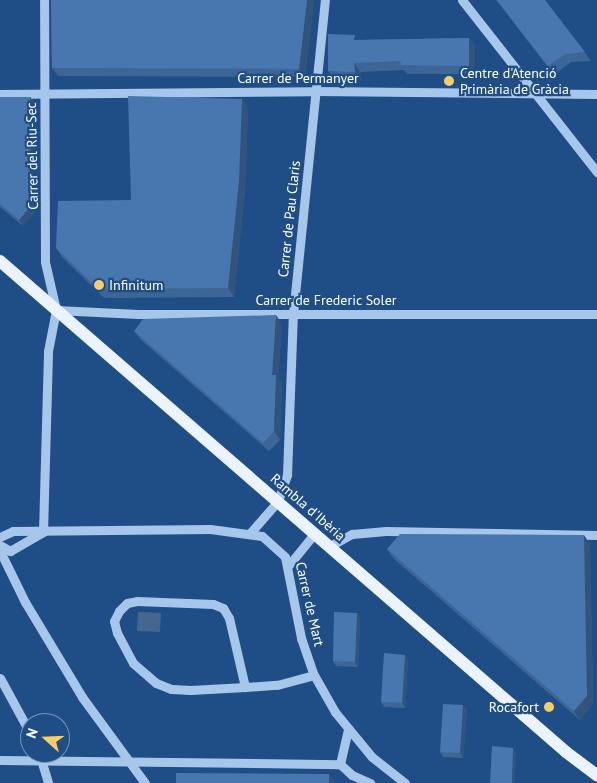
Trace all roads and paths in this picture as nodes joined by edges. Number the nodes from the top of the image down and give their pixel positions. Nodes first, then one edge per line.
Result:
1 (44, 0) edge
2 (325, 0) edge
3 (462, 0) edge
4 (315, 91) junction
5 (536, 92) junction
6 (0, 94) edge
7 (45, 94) junction
8 (597, 94) edge
9 (597, 172) edge
10 (0, 261) edge
11 (56, 310) junction
12 (293, 314) junction
13 (597, 314) edge
14 (278, 500) junction
15 (43, 532) junction
16 (251, 532) junction
17 (315, 533) junction
18 (597, 535) edge
19 (0, 537) edge
20 (0, 545) edge
21 (330, 546) junction
22 (0, 551) edge
23 (288, 566) junction
24 (314, 675) junction
25 (0, 678) edge
26 (245, 687) junction
27 (20, 715) edge
28 (348, 729) junction
29 (20, 759) edge
30 (70, 759) edge
31 (0, 760) edge
32 (43, 763) edge
33 (133, 763) junction
34 (340, 764) junction
35 (597, 775) edge
36 (351, 779) edge
37 (48, 783) edge
38 (145, 783) edge
39 (370, 783) edge
40 (405, 783) edge

1 - 7 street, Carrer del Riu-Sec
2 - 4 street, Carrer de Pau Claris
3 - 5 street
4 - 5 street, Carrer de Permanyer
4 - 7 street, Carrer de Permanyer
4 - 12 street, Carrer de Pau Claris
5 - 8 street, Carrer de Permanyer
5 - 9 street
6 - 7 street, Carrer de Permanyer
7 - 11 street, Carrer del Riu-Sec
10 - 11 main road, Rambla d'Ibèria
11 - 12 street, Carrer de Frederic Soler
11 - 14 main road, Rambla d'Ibèria
11 - 15 street
12 - 13 street, Carrer de Frederic Soler
12 - 14 street, Carrer de Pau Claris
14 - 16 street
14 - 17 main road, Rambla d'Ibèria
15 - 16 street
15 - 19 street
15 - 20 street
16 - 23 street, Carrer de Mart
17 - 21 main road, Rambla d'Ibèria
17 - 23 street
18 - 21 street
21 - 35 main road, Rambla d'Ibèria
22 - 33 street
23 - 24 street, Carrer de Mart
24 - 26 street
24 - 28 street, Carrer de Mart
25 - 27 street
26 - 26 street
28 - 34 street
28 - 40 street, Carrer de Mart
29 - 31 street
30 - 33 street
32 - 37 street
33 - 34 street
33 - 38 street
34 - 36 street
36 - 39 street

